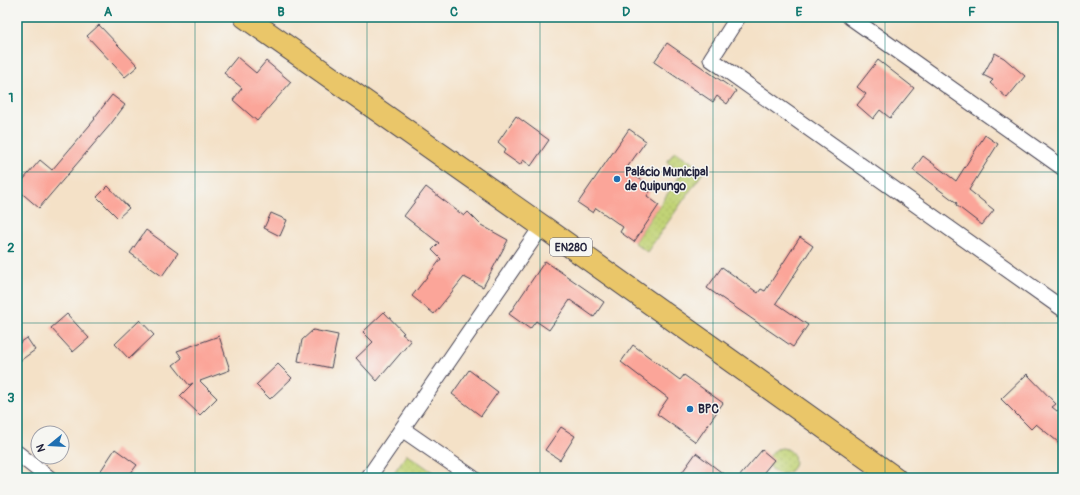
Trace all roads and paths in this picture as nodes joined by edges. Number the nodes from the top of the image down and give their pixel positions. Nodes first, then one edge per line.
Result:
1 (245, 17) edge
2 (738, 17) edge
3 (850, 17) edge
4 (1063, 168) edge
5 (542, 226) junction
6 (1063, 309) edge
7 (402, 429) junction
8 (17, 453) edge
9 (50, 478) edge
10 (368, 478) edge
11 (472, 478) edge
12 (895, 478) edge

1 - 5 main road, EN280
2 - 6 street
3 - 4 street
5 - 7 street
5 - 12 main road, EN280
7 - 10 street
7 - 11 street
8 - 9 street

